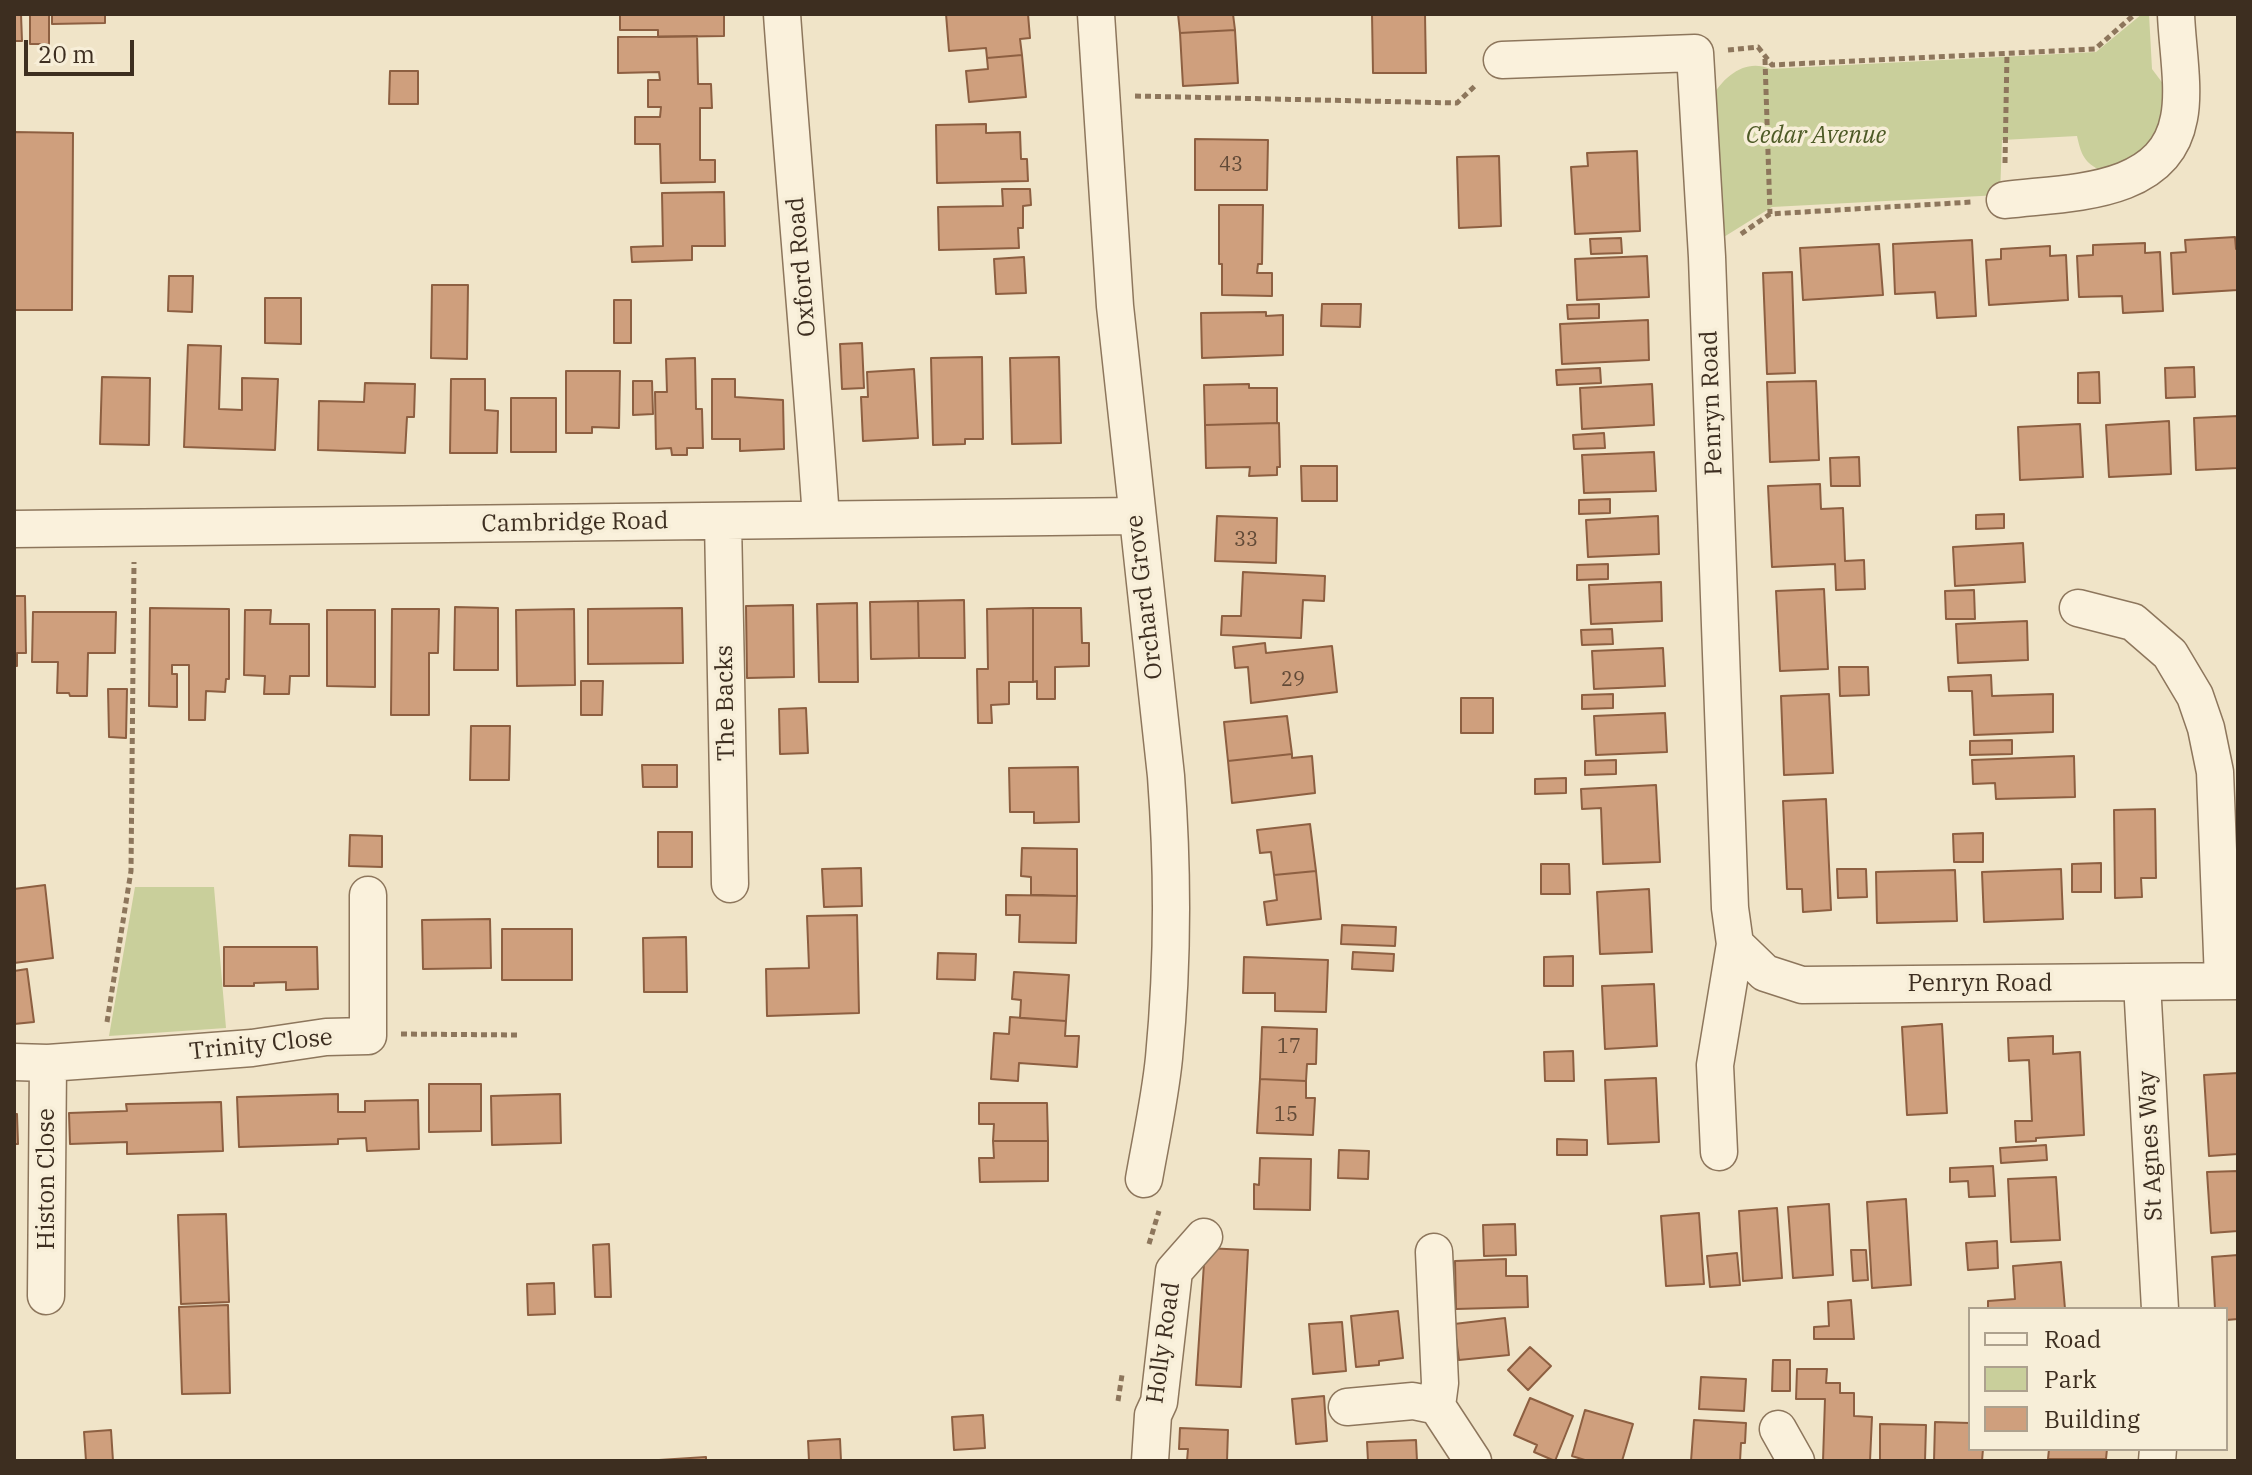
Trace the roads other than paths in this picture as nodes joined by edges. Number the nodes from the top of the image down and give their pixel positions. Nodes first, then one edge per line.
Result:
1 (782, 14) edge
2 (1096, 14) edge
3 (2176, 14) edge
4 (1502, 60) road end
5 (2005, 200) road end
6 (1136, 516) junction
7 (821, 519) junction
8 (723, 521) junction
9 (14, 529) edge
10 (2078, 608) dead end
11 (730, 884) dead end
12 (368, 895) dead end
13 (1735, 944) junction
14 (2230, 981) edge
15 (2142, 983) junction
16 (31, 1062) edge
17 (1719, 1152) dead end
18 (1144, 1179) dead end
19 (1204, 1237) dead end
20 (1434, 1252) dead end
21 (46, 1296) dead end
22 (2160, 1307) edge
23 (1437, 1406) junction
24 (1347, 1407) dead end
25 (1778, 1429) dead end
26 (1150, 1461) edge
27 (1473, 1461) edge
28 (1796, 1461) edge

1 - 7 street, Oxford Road
2 - 6 street, Orchard Grove
3 - 5 street
4 - 13 street, Penryn Road
6 - 7 street, Cambridge Road
6 - 18 street, Orchard Grove
7 - 8 street, Cambridge Road
8 - 9 street, Cambridge Road
8 - 11 street, The Backs
10 - 14 street
12 - 16 street, Trinity Close
13 - 15 street, Penryn Road
13 - 17 street, Penryn Road
14 - 15 street, Penryn Road
15 - 22 street, St Agnes Way
16 - 21 street, Histon Close
19 - 26 street, Holly Road
20 - 23 street
23 - 24 street
23 - 27 street
25 - 28 street

